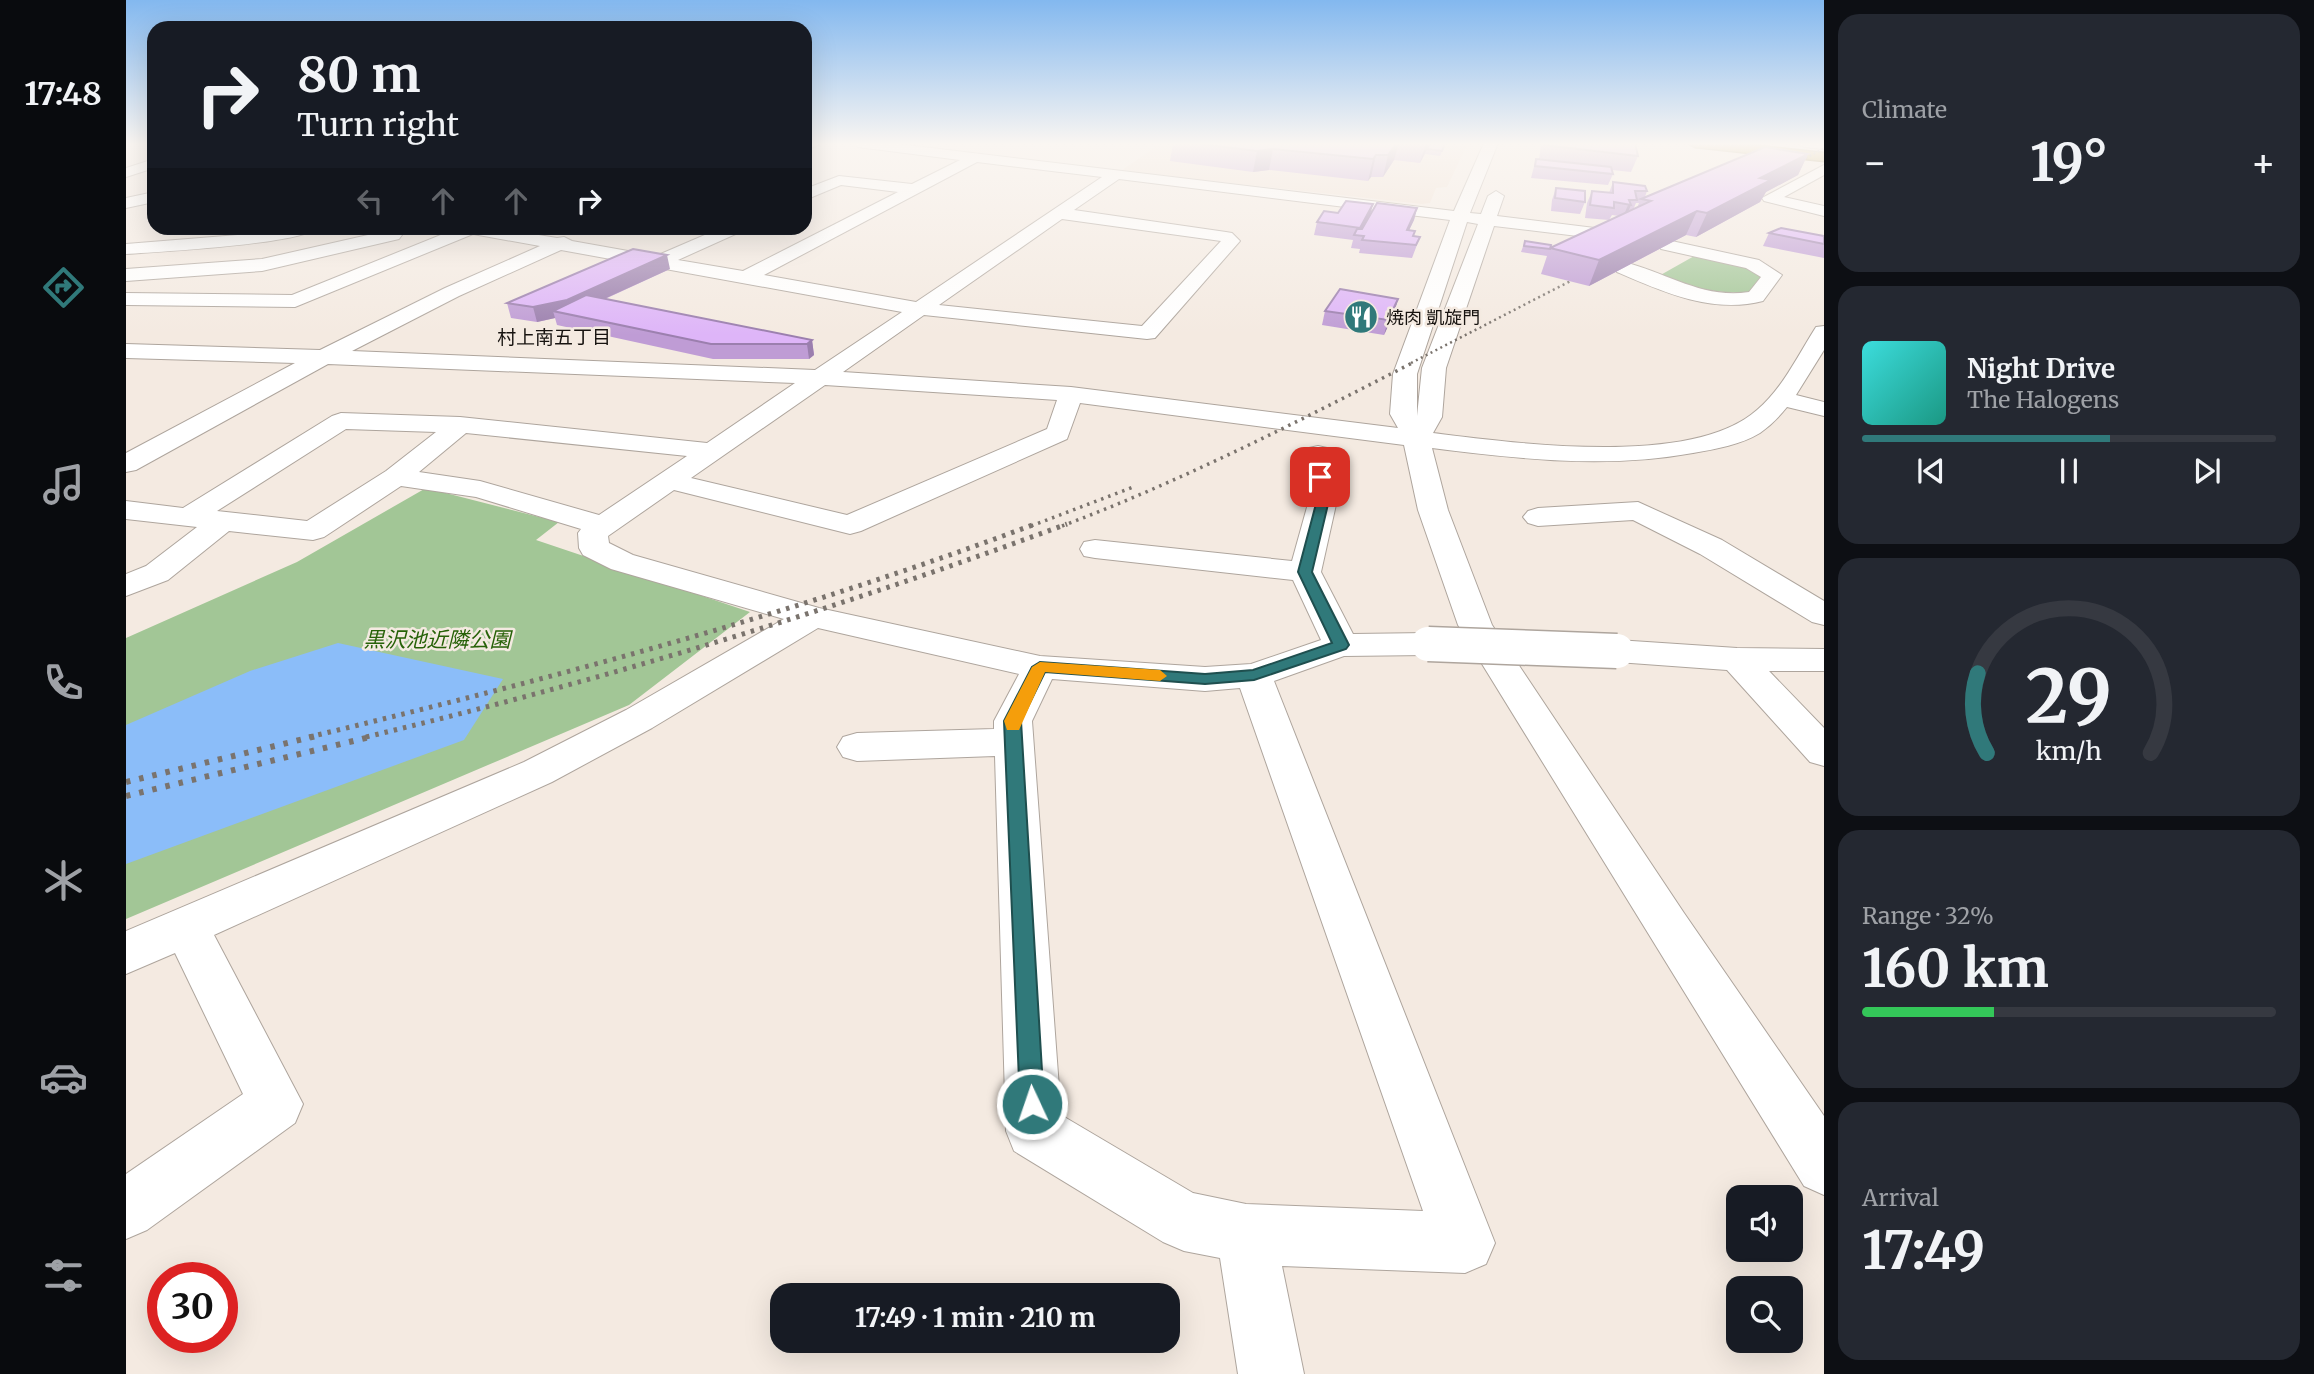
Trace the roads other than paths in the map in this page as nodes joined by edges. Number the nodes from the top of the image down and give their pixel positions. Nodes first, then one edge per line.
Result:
1 (880, 207) edge
2 (1067, 207) edge
3 (1379, 207) edge
4 (1464, 207) edge
5 (1492, 207) edge
6 (1058, 213) junction
7 (1460, 217) junction
8 (1487, 220) junction
9 (271, 235) edge
10 (393, 235) edge
11 (454, 235) edge
12 (531, 235) edge
13 (582, 235) edge
14 (718, 235) edge
15 (561, 243) junction
16 (1667, 245) edge
17 (126, 249) edge
18 (662, 260) junction
19 (1624, 268) edge
20 (126, 275) edge
21 (748, 276) junction
22 (126, 299) edge
23 (922, 309) junction
24 (1821, 342) edge
25 (126, 351) edge
26 (324, 356) junction
27 (817, 377) junction
28 (1071, 394) junction
29 (1783, 399) junction
30 (1824, 409) edge
31 (460, 425) junction
32 (1416, 439) junction
33 (711, 451) junction
34 (1318, 454) dead end
35 (127, 462) edge
36 (396, 477) junction
37 (669, 481) junction
38 (126, 510) edge
39 (188, 517) junction
40 (1538, 517) dead end
41 (223, 521) junction
42 (603, 526) junction
43 (1095, 549) dead end
44 (1305, 572) junction
45 (126, 586) edge
46 (1824, 615) edge
47 (813, 617) junction
48 (1341, 645) junction
49 (1737, 659) junction
50 (1824, 660) edge
51 (1040, 667) junction
52 (1254, 675) junction
53 (1013, 742) junction
54 (858, 747) dead end
55 (1824, 752) edge
56 (186, 926) junction
57 (126, 953) edge
58 (1824, 1166) edge
59 (126, 1209) edge
60 (1246, 1234) junction
61 (1271, 1374) edge

1 - 21 street
2 - 6 street
3 - 7 street
4 - 7 street
5 - 8 street
6 - 23 street
6 - 23 street
7 - 8 street
7 - 32 street
8 - 8 street
8 - 32 street
9 - 17 street
10 - 20 street
11 - 22 street
12 - 15 street
13 - 15 street
14 - 18 street
15 - 18 street
15 - 26 street
16 - 19 street
18 - 21 street
21 - 23 street
23 - 27 street
24 - 29 street
25 - 26 street
26 - 27 street
26 - 35 street
27 - 28 street
27 - 33 street
28 - 32 street
28 - 37 street
29 - 30 street
29 - 32 street
31 - 33 street
31 - 36 street
31 - 39 street
32 - 58 street
33 - 37 street
34 - 44 street
36 - 41 street
36 - 42 street
37 - 42 street
38 - 39 street
39 - 41 street
40 - 46 street
41 - 45 street
42 - 47 street
43 - 44 street
44 - 48 street
47 - 51 street
47 - 56 street
48 - 49 street, bridge
48 - 52 street
49 - 50 street
49 - 55 street
51 - 52 street
51 - 53 street
52 - 60 street
53 - 54 street
53 - 60 street
56 - 57 street
56 - 59 street
60 - 61 street

